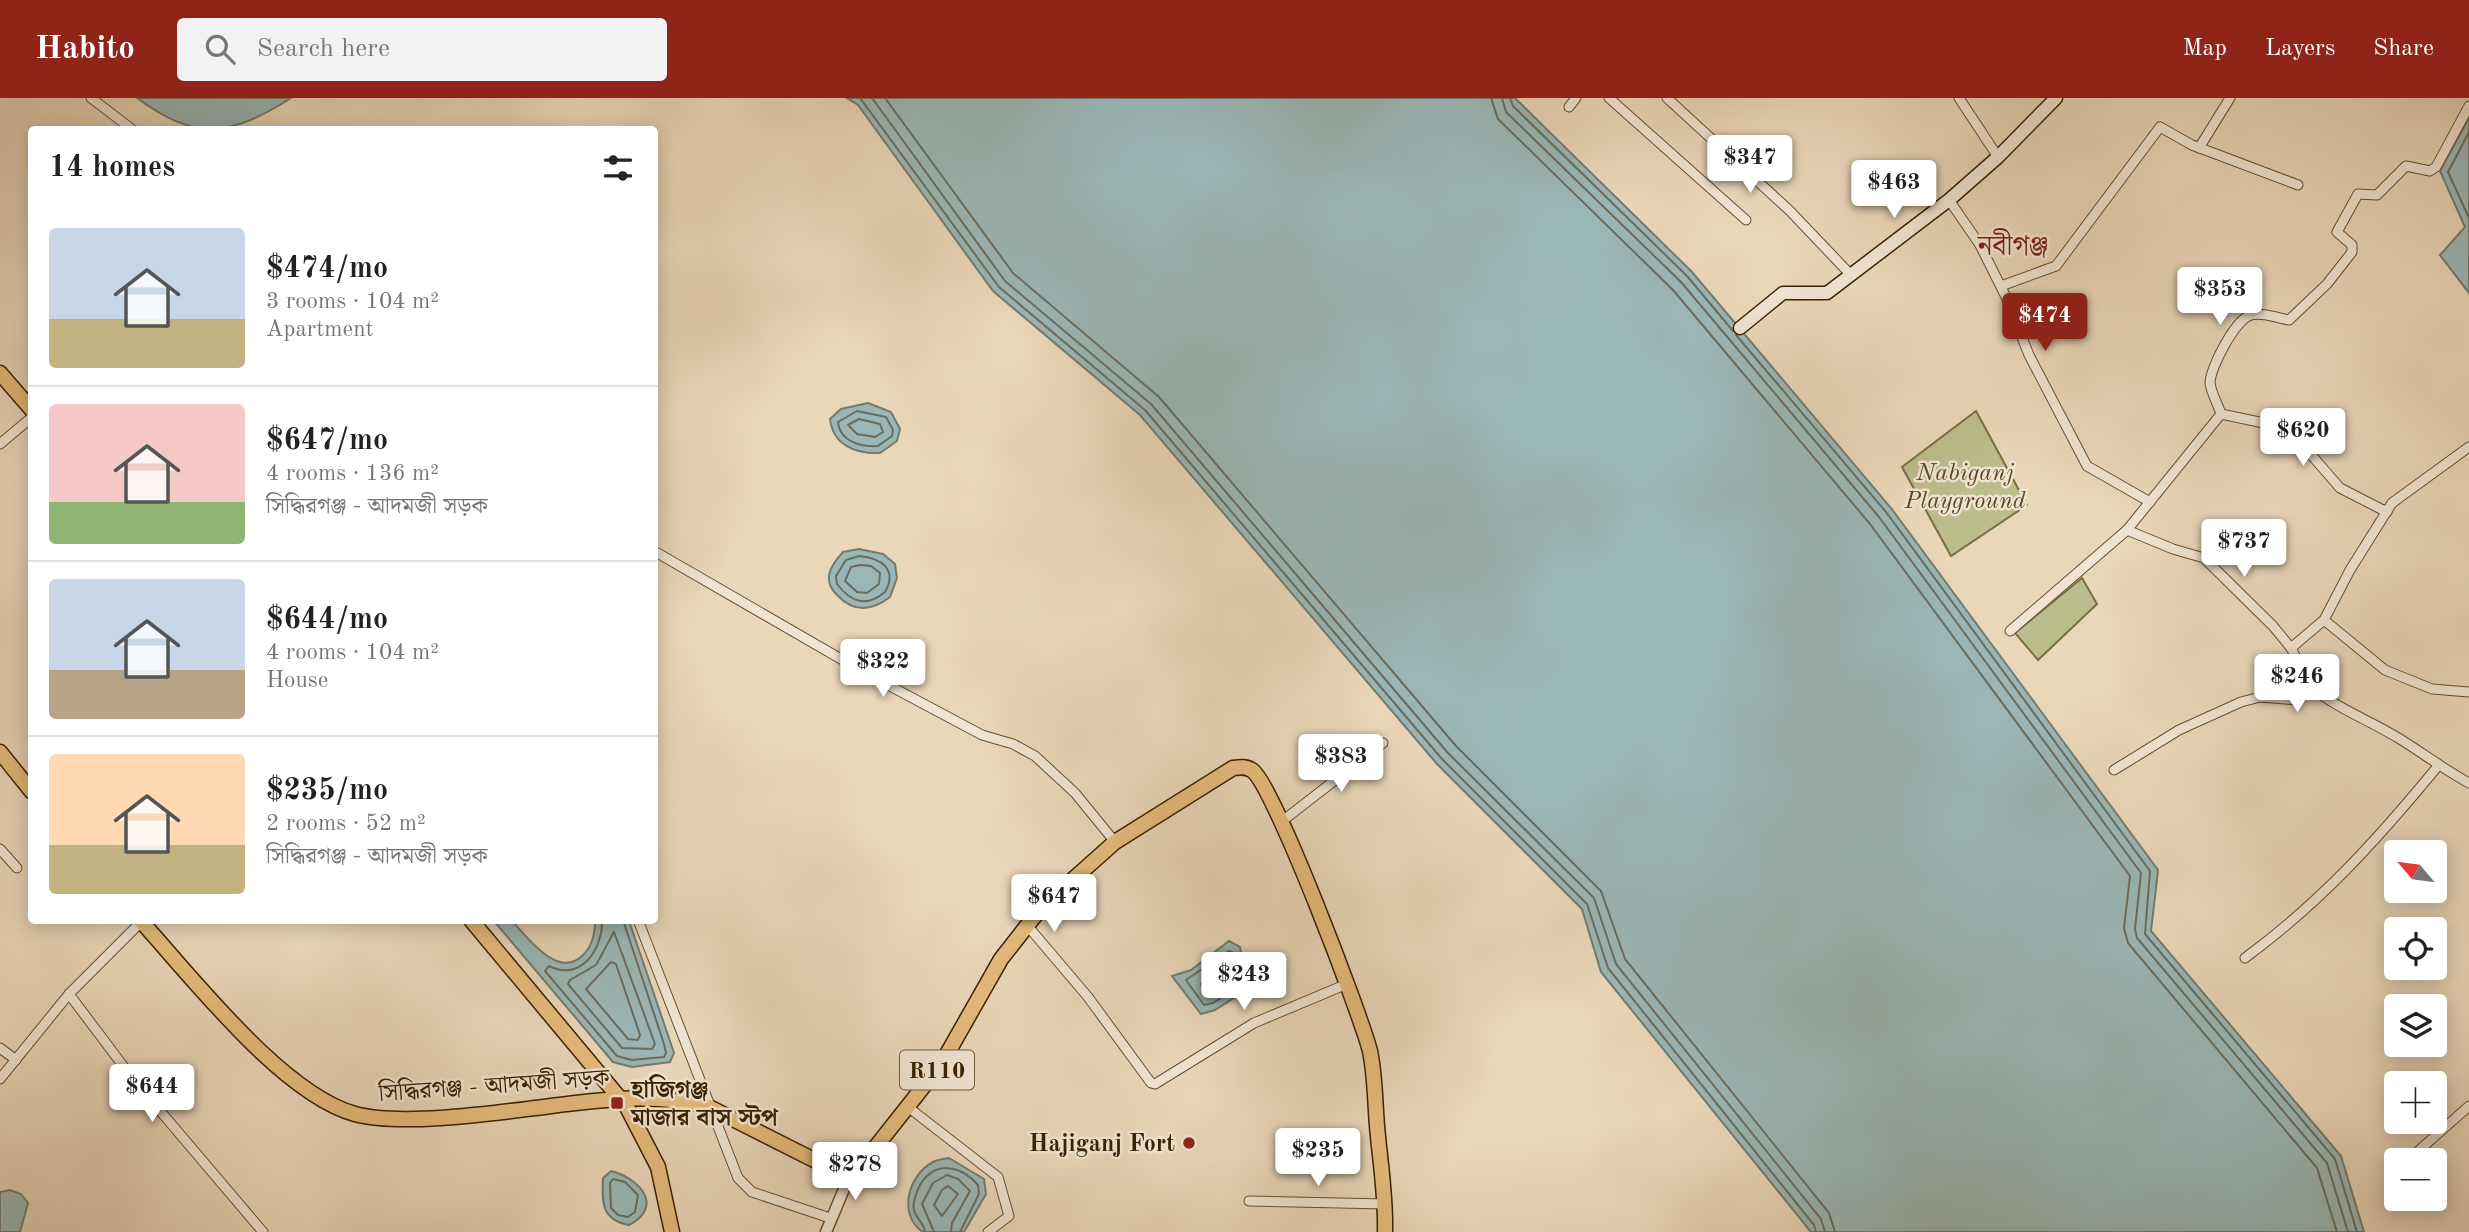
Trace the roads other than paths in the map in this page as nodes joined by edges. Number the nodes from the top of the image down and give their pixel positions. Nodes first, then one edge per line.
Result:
1 (91, 98) edge
2 (1576, 98) edge
3 (1609, 98) edge
4 (1667, 98) edge
5 (1959, 98) edge
6 (2056, 98) edge
7 (2230, 98) edge
8 (2469, 106) edge
9 (1569, 107) dead end
10 (127, 126) edge
11 (2199, 148) junction
12 (1998, 157) junction
13 (2298, 186) dead end
14 (1949, 200) junction
15 (1746, 220) dead end
16 (1850, 274) junction
17 (2001, 286) junction
18 (1741, 328) dead end
19 (0, 373) edge
20 (28, 405) edge
21 (2221, 414) junction
22 (28, 420) edge
23 (0, 444) edge
24 (2469, 447) edge
25 (2150, 502) junction
26 (2387, 512) junction
27 (2127, 530) junction
28 (658, 553) edge
29 (2324, 620) junction
30 (2010, 631) dead end
31 (2291, 648) junction
32 (2311, 687) junction
33 (2469, 692) edge
34 (1383, 743) dead end
35 (0, 752) edge
36 (2438, 766) junction
37 (2114, 770) dead end
38 (2469, 783) edge
39 (28, 787) edge
40 (1281, 822) junction
41 (1115, 842) junction
42 (0, 849) edge
43 (17, 867) dead end
44 (138, 924) edge
45 (144, 924) edge
46 (474, 924) edge
47 (640, 924) edge
48 (1026, 924) junction
49 (2245, 958) dead end
50 (1347, 984) junction
51 (69, 994) junction
52 (0, 1048) edge
53 (16, 1060) junction
54 (0, 1079) edge
55 (621, 1099) junction
56 (2469, 1106) edge
57 (709, 1107) junction
58 (908, 1107) junction
59 (2422, 1148) edge
60 (863, 1163) junction
61 (1249, 1201) dead end
62 (1386, 1204) junction
63 (830, 1218) junction
64 (263, 1232) edge
65 (673, 1232) edge
66 (826, 1232) edge
67 (988, 1232) edge
68 (1385, 1232) edge

1 - 10 street
2 - 9 street
3 - 15 street
4 - 16 street
5 - 12 street
6 - 12 main road
7 - 11 street
8 - 21 street
11 - 13 street
11 - 17 street
12 - 14 main road
14 - 16 main road
14 - 17 street
16 - 18 main road
17 - 25 street
19 - 20 main road
21 - 25 street
21 - 26 street
22 - 23 street
24 - 26 street
25 - 27 street
26 - 29 street
27 - 30 street
27 - 31 street
28 - 41 street
29 - 31 street
29 - 33 street
31 - 32 street
32 - 36 street
32 - 37 street
34 - 40 street
35 - 39 main road
36 - 38 street
36 - 49 street
40 - 41 main road, R110
40 - 50 main road, R110
41 - 48 main road, R110
42 - 43 street
44 - 51 street
45 - 55 main road, সিদ্ধিরগঞ্জ - আদমজী সড়ক
46 - 55 main road
47 - 57 street
48 - 50 street
48 - 58 main road, R110
50 - 62 main road, R110
51 - 53 street
51 - 64 street
52 - 53 street
53 - 54 street
55 - 57 main road, সিদ্ধিরগঞ্জ - আদমজী সড়ক
55 - 65 main road
56 - 59 street
57 - 60 main road, সিদ্ধিরগঞ্জ - আদমজী সড়ক
57 - 63 street
58 - 60 main road, R110
58 - 67 street
60 - 63 street
61 - 62 street
62 - 68 main road, R110
63 - 66 street

